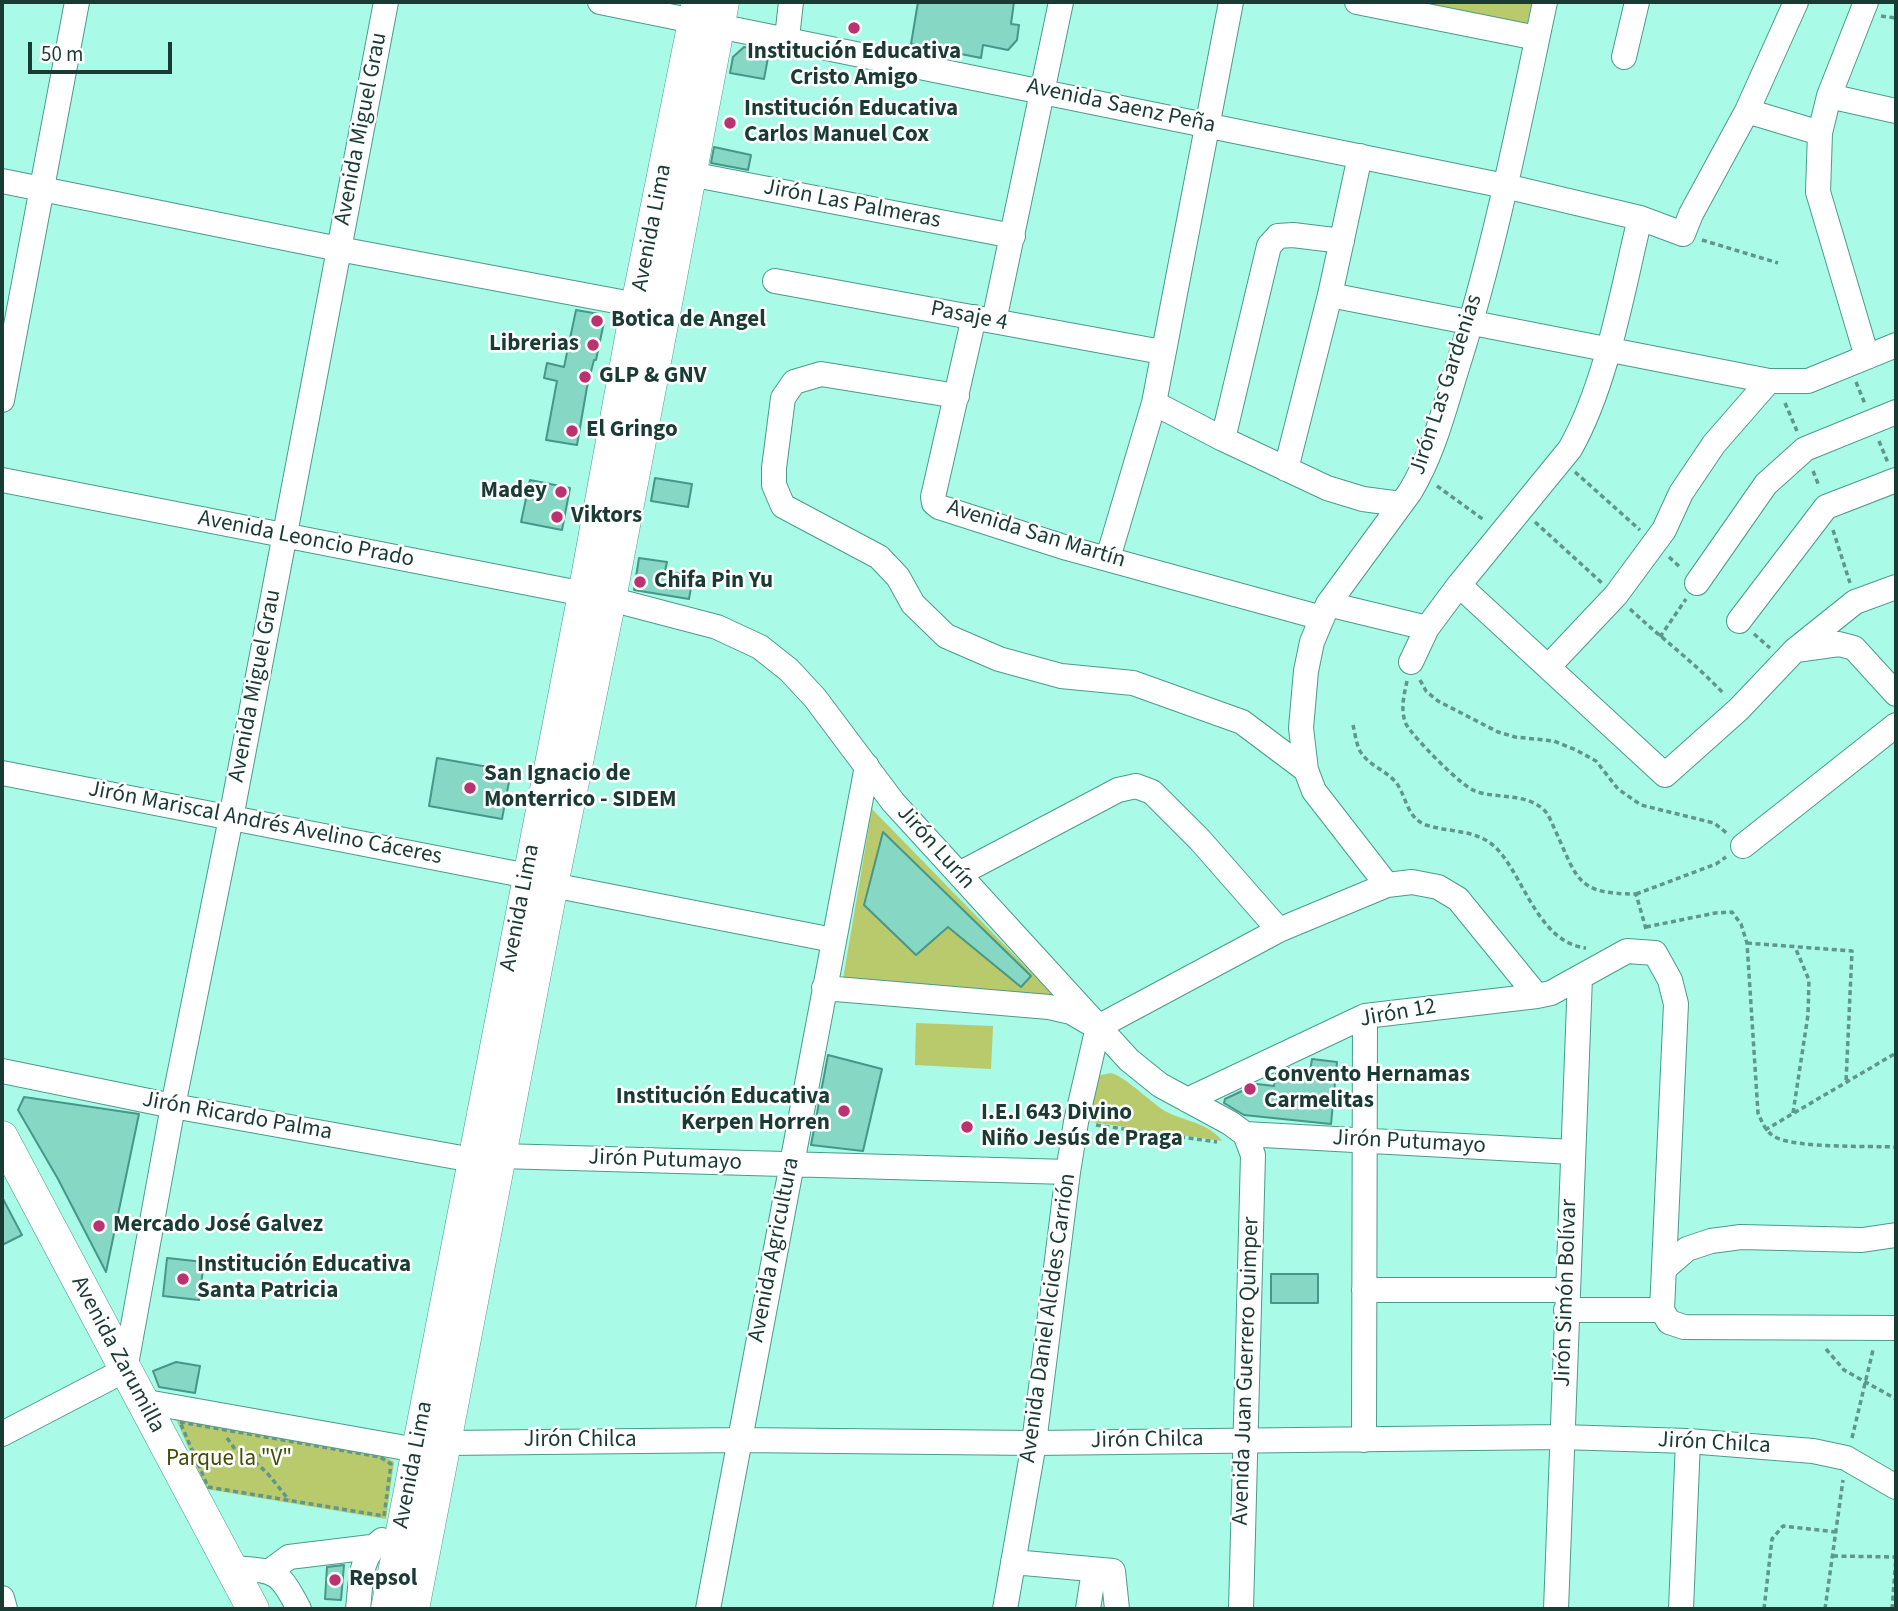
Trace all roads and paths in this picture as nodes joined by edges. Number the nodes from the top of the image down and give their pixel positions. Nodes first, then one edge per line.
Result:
1 (77, 2) edge
2 (386, 2) edge
3 (600, 2) edge
4 (791, 2) edge
5 (1061, 2) edge
6 (1231, 2) edge
7 (1357, 2) edge
8 (1545, 2) edge
9 (1637, 2) edge
10 (1796, 2) edge
11 (1866, 2) edge
12 (714, 9) edge
13 (787, 38) junction
14 (1537, 38) junction
15 (1624, 57) dead end
16 (1042, 91) junction
17 (1829, 96) junction
18 (1748, 111) junction
19 (1896, 111) edge
20 (1207, 125) junction
21 (1821, 133) junction
22 (1360, 156) junction
23 (690, 174) junction
24 (2, 180) edge
25 (1505, 186) junction
26 (43, 188) junction
27 (1640, 218) junction
28 (1683, 234) junction
29 (1013, 236) junction
30 (1342, 241) junction
31 (339, 248) junction
32 (1778, 263) dead end
33 (775, 281) dead end
34 (1330, 295) junction
35 (637, 305) junction
36 (984, 319) junction
37 (1471, 323) junction
38 (1896, 345) edge
39 (1608, 350) junction
40 (1162, 352) junction
41 (1867, 357) junction
42 (1769, 381) junction
43 (957, 396) junction
44 (2, 400) edge
45 (1154, 403) junction
46 (1896, 412) edge
47 (1223, 439) junction
48 (1561, 459) junction
49 (1286, 469) junction
50 (1421, 474) junction
51 (2, 480) edge
52 (1896, 481) edge
53 (1401, 504) junction
54 (1501, 533) junction
55 (285, 536) junction
56 (1654, 543) junction
57 (1108, 558) junction
58 (1697, 583) junction
59 (1458, 585) junction
60 (1896, 587) edge
61 (597, 597) junction
62 (1325, 611) junction
63 (1739, 621) joint
64 (1427, 628) junction
65 (1660, 637) dead end
66 (1790, 656) junction
67 (1411, 662) junction
68 (1548, 667) junction
69 (1896, 694) edge
70 (1353, 725) dead end
71 (1896, 725) edge
72 (867, 766) junction
73 (1306, 770) junction
74 (2, 773) edge
75 (231, 818) junction
76 (1743, 846) junction
77 (958, 874) junction
78 (540, 880) junction
79 (1387, 885) junction
80 (1636, 894) junction
81 (1646, 928) junction
82 (1279, 930) junction
83 (833, 940) junction
84 (1747, 943) junction
85 (1795, 947) junction
86 (1627, 951) junction
87 (1655, 953) junction
88 (1580, 977) junction
89 (824, 988) junction
90 (1537, 996) junction
91 (1364, 1016) junction
92 (1098, 1027) junction
93 (1896, 1053) edge
94 (2, 1071) edge
95 (1846, 1082) junction
96 (1186, 1100) junction
97 (173, 1106) junction
98 (1793, 1113) junction
99 (1076, 1122) junction
100 (1765, 1130) junction
101 (2, 1137) edge
102 (1236, 1139) junction
103 (1364, 1141) junction
104 (1896, 1147) edge
105 (1572, 1153) junction
106 (486, 1158) junction
107 (791, 1164) junction
108 (1068, 1172) junction
109 (1896, 1235) edge
110 (1664, 1269) junction
111 (1363, 1290) junction
112 (1566, 1300) junction
113 (1662, 1310) junction
114 (1813, 1326) junction
115 (1887, 1327) edge
116 (125, 1370) junction
117 (1866, 1382) junction
118 (1896, 1399) edge
119 (141, 1401) junction
120 (222, 1429) junction
121 (2, 1434) edge
122 (1561, 1437) junction
123 (1246, 1439) junction
124 (739, 1440) junction
125 (1364, 1440) junction
126 (292, 1441) junction
127 (1688, 1441) junction
128 (1034, 1443) junction
129 (431, 1446) junction
130 (1846, 1458) junction
131 (249, 1460) junction
132 (201, 1472) junction
133 (1896, 1487) edge
134 (289, 1500) junction
135 (403, 1525) junction
136 (1836, 1532) junction
137 (371, 1547) junction
138 (1833, 1556) junction
139 (1896, 1558) edge
140 (1013, 1562) junction
141 (232, 1568) junction
142 (1094, 1570) junction
143 (270, 1571) junction
144 (2, 1598) edge
145 (5, 1609) edge
146 (253, 1609) edge
147 (299, 1609) edge
148 (358, 1609) edge
149 (387, 1609) edge
150 (413, 1609) edge
151 (708, 1609) edge
152 (1005, 1609) edge
153 (1088, 1609) edge
154 (1116, 1609) edge
155 (1241, 1609) edge
156 (1556, 1609) edge
157 (1681, 1609) edge
158 (1764, 1609) edge
159 (1825, 1609) edge
160 (1892, 1609) edge

1 - 26 street
2 - 31 street, Avenida Miguel Grau
3 - 12 street, Avenida Saenz Peña
4 - 13 street
5 - 16 street, Avenida San Martín
6 - 20 street
7 - 14 street
8 - 14 street, Jirón Las Gardenias
9 - 15 street
10 - 18 street
11 - 17 street
12 - 13 street, Avenida Saenz Peña
12 - 23 main road, Avenida Lima
12 - 35 main road, Avenida Lima
13 - 16 street, Avenida Saenz Peña
14 - 25 street, Jirón Las Gardenias
16 - 20 street, Avenida Saenz Peña
16 - 29 street, Avenida San Martín
17 - 19 street
17 - 21 street
18 - 21 street
18 - 28 street
20 - 22 street, Avenida Saenz Peña
20 - 40 street
21 - 41 street
22 - 25 street, Avenida Saenz Peña
22 - 30 street
23 - 29 street, Jirón Las Palmeras
23 - 61 main road, Avenida Lima
24 - 26 street
25 - 27 street, Avenida Saenz Peña
25 - 37 street, Jirón Las Gardenias
26 - 31 street
26 - 44 street
27 - 28 street, Avenida Saenz Peña
27 - 39 street
28 - 32 path
29 - 36 street, Avenida San Martín
30 - 34 street
30 - 47 street
31 - 35 street
31 - 55 street, Avenida Miguel Grau
33 - 36 street, Pasaje 4
34 - 37 street
34 - 49 street
35 - 61 main road, Avenida Lima
36 - 40 street, Pasaje 4
36 - 43 street, Avenida San Martín
37 - 39 street
37 - 50 street, Jirón Las Gardenias
38 - 41 street
39 - 42 street
39 - 48 street
40 - 45 street
41 - 42 street
42 - 56 street
43 - 57 street, Avenida San Martín
43 - 73 street
45 - 47 street
45 - 57 street
46 - 58 street
47 - 49 street
48 - 54 street
48 - 56 path
49 - 53 street
50 - 53 street, Jirón Las Gardenias
50 - 54 path
51 - 55 street, Avenida Leoncio Prado
52 - 63 street
53 - 62 street, Jirón Las Gardenias
54 - 59 street
55 - 61 street, Avenida Leoncio Prado
55 - 75 street, Avenida Miguel Grau
56 - 58 path
56 - 68 street
57 - 62 street, Avenida San Martín
58 - 65 path
59 - 64 street
59 - 68 street
60 - 66 street
61 - 72 street, Jirón Lurín
61 - 78 main road, Avenida Lima
62 - 64 street, Avenida San Martín
62 - 73 street, Jirón Las Gardenias
63 - 66 path
64 - 67 street
66 - 68 street
66 - 69 street
67 - 76 path
67 - 80 path
70 - 86 path
71 - 76 street
72 - 77 street, Jirón Lurín
72 - 83 street, Avenida Agricultura
73 - 79 street, Jirón Las Gardenias
74 - 75 street, Jirón Mariscal Andrés Avelino Cáceres
75 - 78 street, Jirón Mariscal Andrés Avelino Cáceres
75 - 97 street, Avenida Miguel Grau
76 - 80 path
77 - 82 street
77 - 92 street, Jirón Lurín
78 - 83 street, Jirón Mariscal Andrés Avelino Cáceres
78 - 106 main road, Avenida Lima
79 - 82 street
79 - 90 street
80 - 81 path
81 - 84 path
81 - 87 path
82 - 92 street
83 - 89 street, Avenida Agricultura
84 - 85 path
84 - 100 path
85 - 95 path
85 - 98 path
86 - 87 street
86 - 88 street, Jirón 12
87 - 110 street
88 - 90 street, Jirón 12
88 - 105 street, Jirón Simón Bolívar
89 - 92 street
89 - 107 street, Avenida Agricultura
90 - 91 street, Jirón 12
91 - 96 street, Jirón 12
91 - 103 street
92 - 96 street, Jirón Lurín
92 - 99 street, Avenida Daniel Alcides Carrión
93 - 95 path
94 - 97 street, Jirón Ricardo Palma
95 - 98 path
96 - 102 street, Jirón Lurín
97 - 106 street, Jirón Ricardo Palma
97 - 116 street, Avenida Miguel Grau
98 - 100 path
99 - 102 path
99 - 108 street, Avenida Daniel Alcides Carrión
100 - 104 path
101 - 116 main road, Avenida Zarumilla
102 - 103 street, Jirón Putumayo
102 - 123 street, Avenida Juan Guerrero Quimper
103 - 105 street, Jirón Putumayo
103 - 111 street
105 - 112 street, Jirón Simón Bolívar
106 - 107 street, Jirón Putumayo
106 - 129 main road, Avenida Lima
107 - 108 street, Jirón Putumayo
107 - 124 street, Avenida Agricultura
108 - 128 street, Avenida Daniel Alcides Carrión
109 - 110 street
110 - 113 street
111 - 112 street
111 - 125 street
112 - 113 street
112 - 122 street, Jirón Simón Bolívar
113 - 114 street
114 - 115 street
114 - 117 path
115 - 117 path
116 - 119 main road, Avenida Zarumilla
116 - 121 street
117 - 118 path
117 - 130 path
119 - 129 street, Jirón Chilca
119 - 141 main road, Avenida Zarumilla
120 - 126 path
120 - 131 path
120 - 132 path
122 - 125 street, Jirón Chilca
122 - 127 street, Jirón Chilca
122 - 156 street, Jirón Simón Bolívar
123 - 125 street, Jirón Chilca
123 - 128 street, Jirón Chilca
123 - 155 street, Avenida Juan Guerrero Quimper
124 - 128 street, Jirón Chilca
124 - 129 street, Jirón Chilca
124 - 151 street, Avenida Agricultura
126 - 131 path
126 - 134 path
127 - 130 street, Jirón Chilca
127 - 157 street
128 - 140 street, Avenida Daniel Alcides Carrión
129 - 135 main road, Avenida Lima
129 - 150 main road, Avenida Lima
130 - 133 street, Jirón Chilca
130 - 136 path
131 - 132 path
131 - 134 path
132 - 134 path
135 - 137 street
135 - 149 main road, Avenida Lima
136 - 138 path
136 - 158 path
137 - 143 street
137 - 148 street
138 - 139 path
138 - 159 path
139 - 160 path
140 - 142 street
140 - 152 street, Avenida Daniel Alcides Carrión
141 - 143 street
141 - 146 main road, Avenida Zarumilla
142 - 153 street
142 - 154 street
143 - 147 street
144 - 145 street

